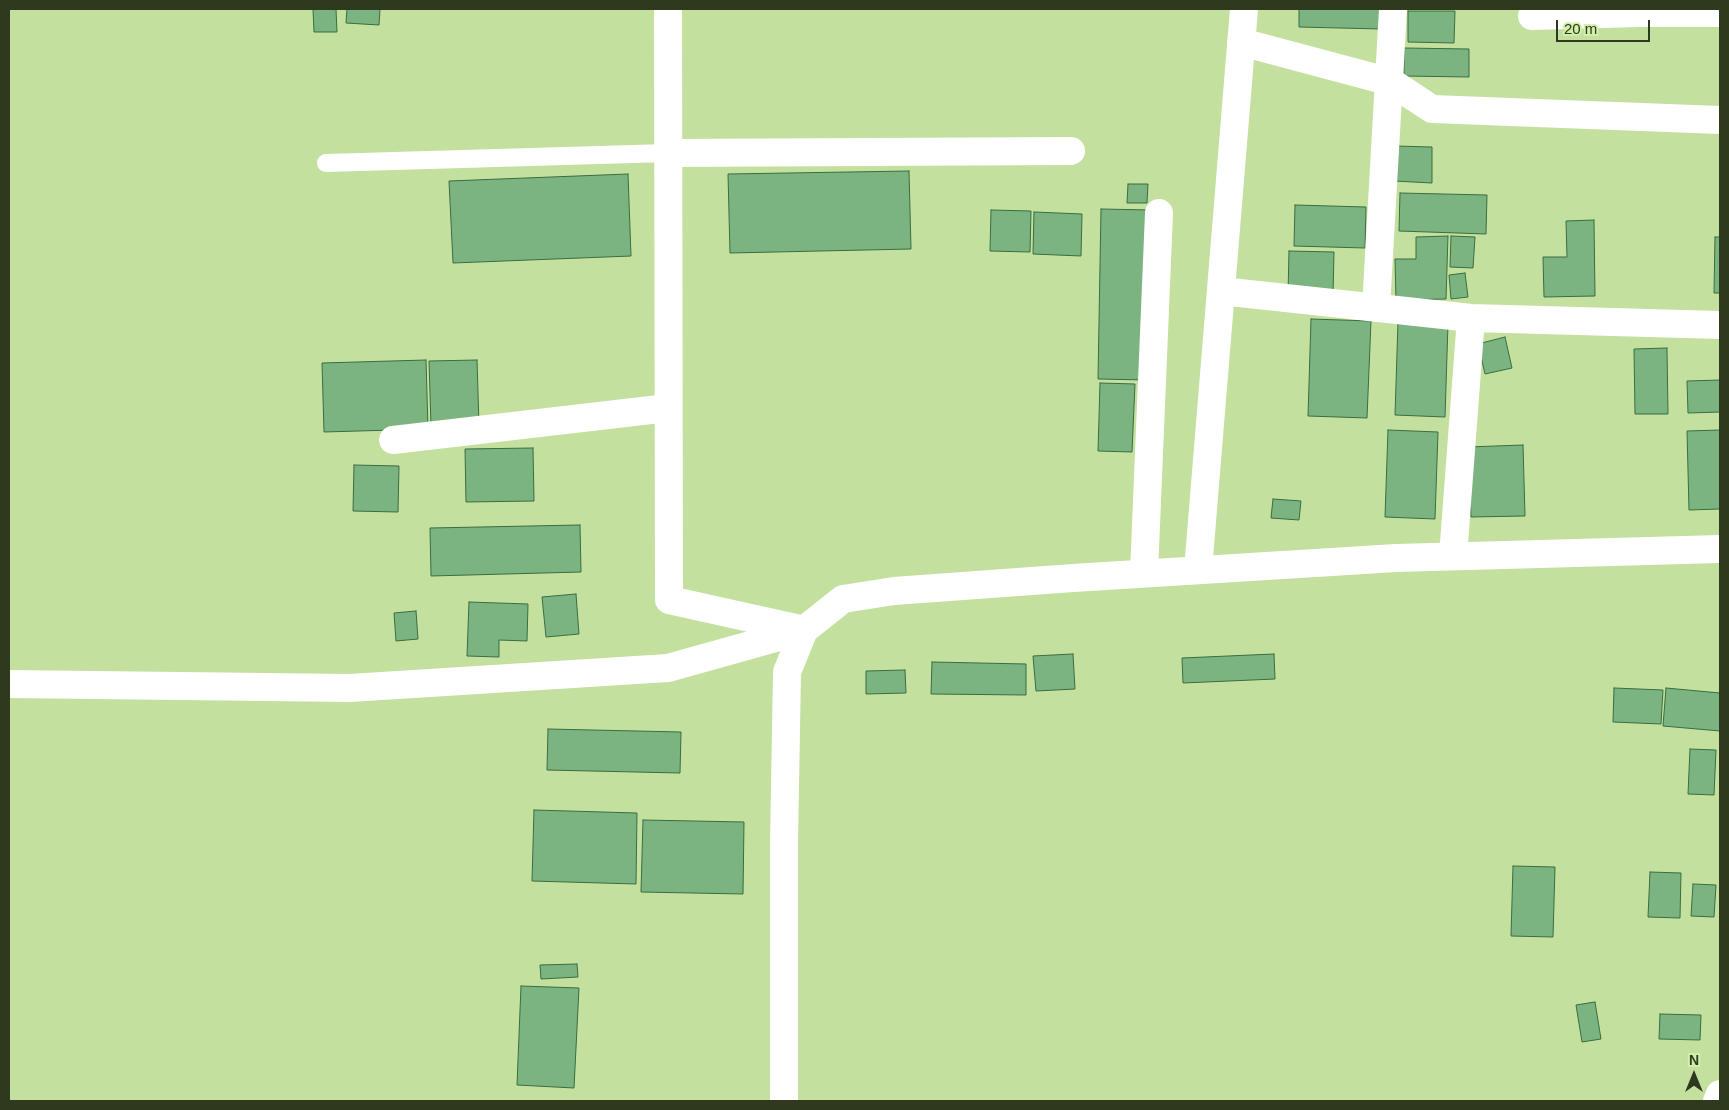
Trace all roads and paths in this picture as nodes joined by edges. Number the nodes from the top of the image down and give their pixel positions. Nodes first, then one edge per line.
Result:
1 (668, 9) edge
2 (1244, 9) edge
3 (1393, 9) edge
4 (1720, 13) edge
5 (1532, 16) dead end
6 (1241, 42) junction
7 (1391, 82) junction
8 (1720, 120) edge
9 (1071, 152) dead end
10 (667, 153) junction
11 (326, 163) dead end
12 (1159, 212) dead end
13 (1221, 291) junction
14 (1376, 308) junction
15 (1471, 318) junction
16 (1720, 325) edge
17 (668, 408) junction
18 (392, 440) dead end
19 (1720, 549) edge
20 (1453, 556) junction
21 (1198, 570) junction
22 (1144, 573) junction
23 (804, 630) junction
24 (9, 684) edge
25 (1720, 1094) edge
26 (784, 1101) edge
27 (1717, 1101) edge

1 - 10 street
2 - 6 street
3 - 7 street
4 - 5 street
6 - 7 street
6 - 13 street
7 - 8 street
7 - 14 street
9 - 10 street
10 - 11 lane
10 - 17 street
12 - 22 street
13 - 14 street
13 - 21 street
14 - 15 street
15 - 16 street
15 - 20 street
17 - 18 street
17 - 23 street
19 - 20 street
20 - 21 street
21 - 22 street
22 - 23 street
23 - 24 street
23 - 26 street
25 - 27 street

